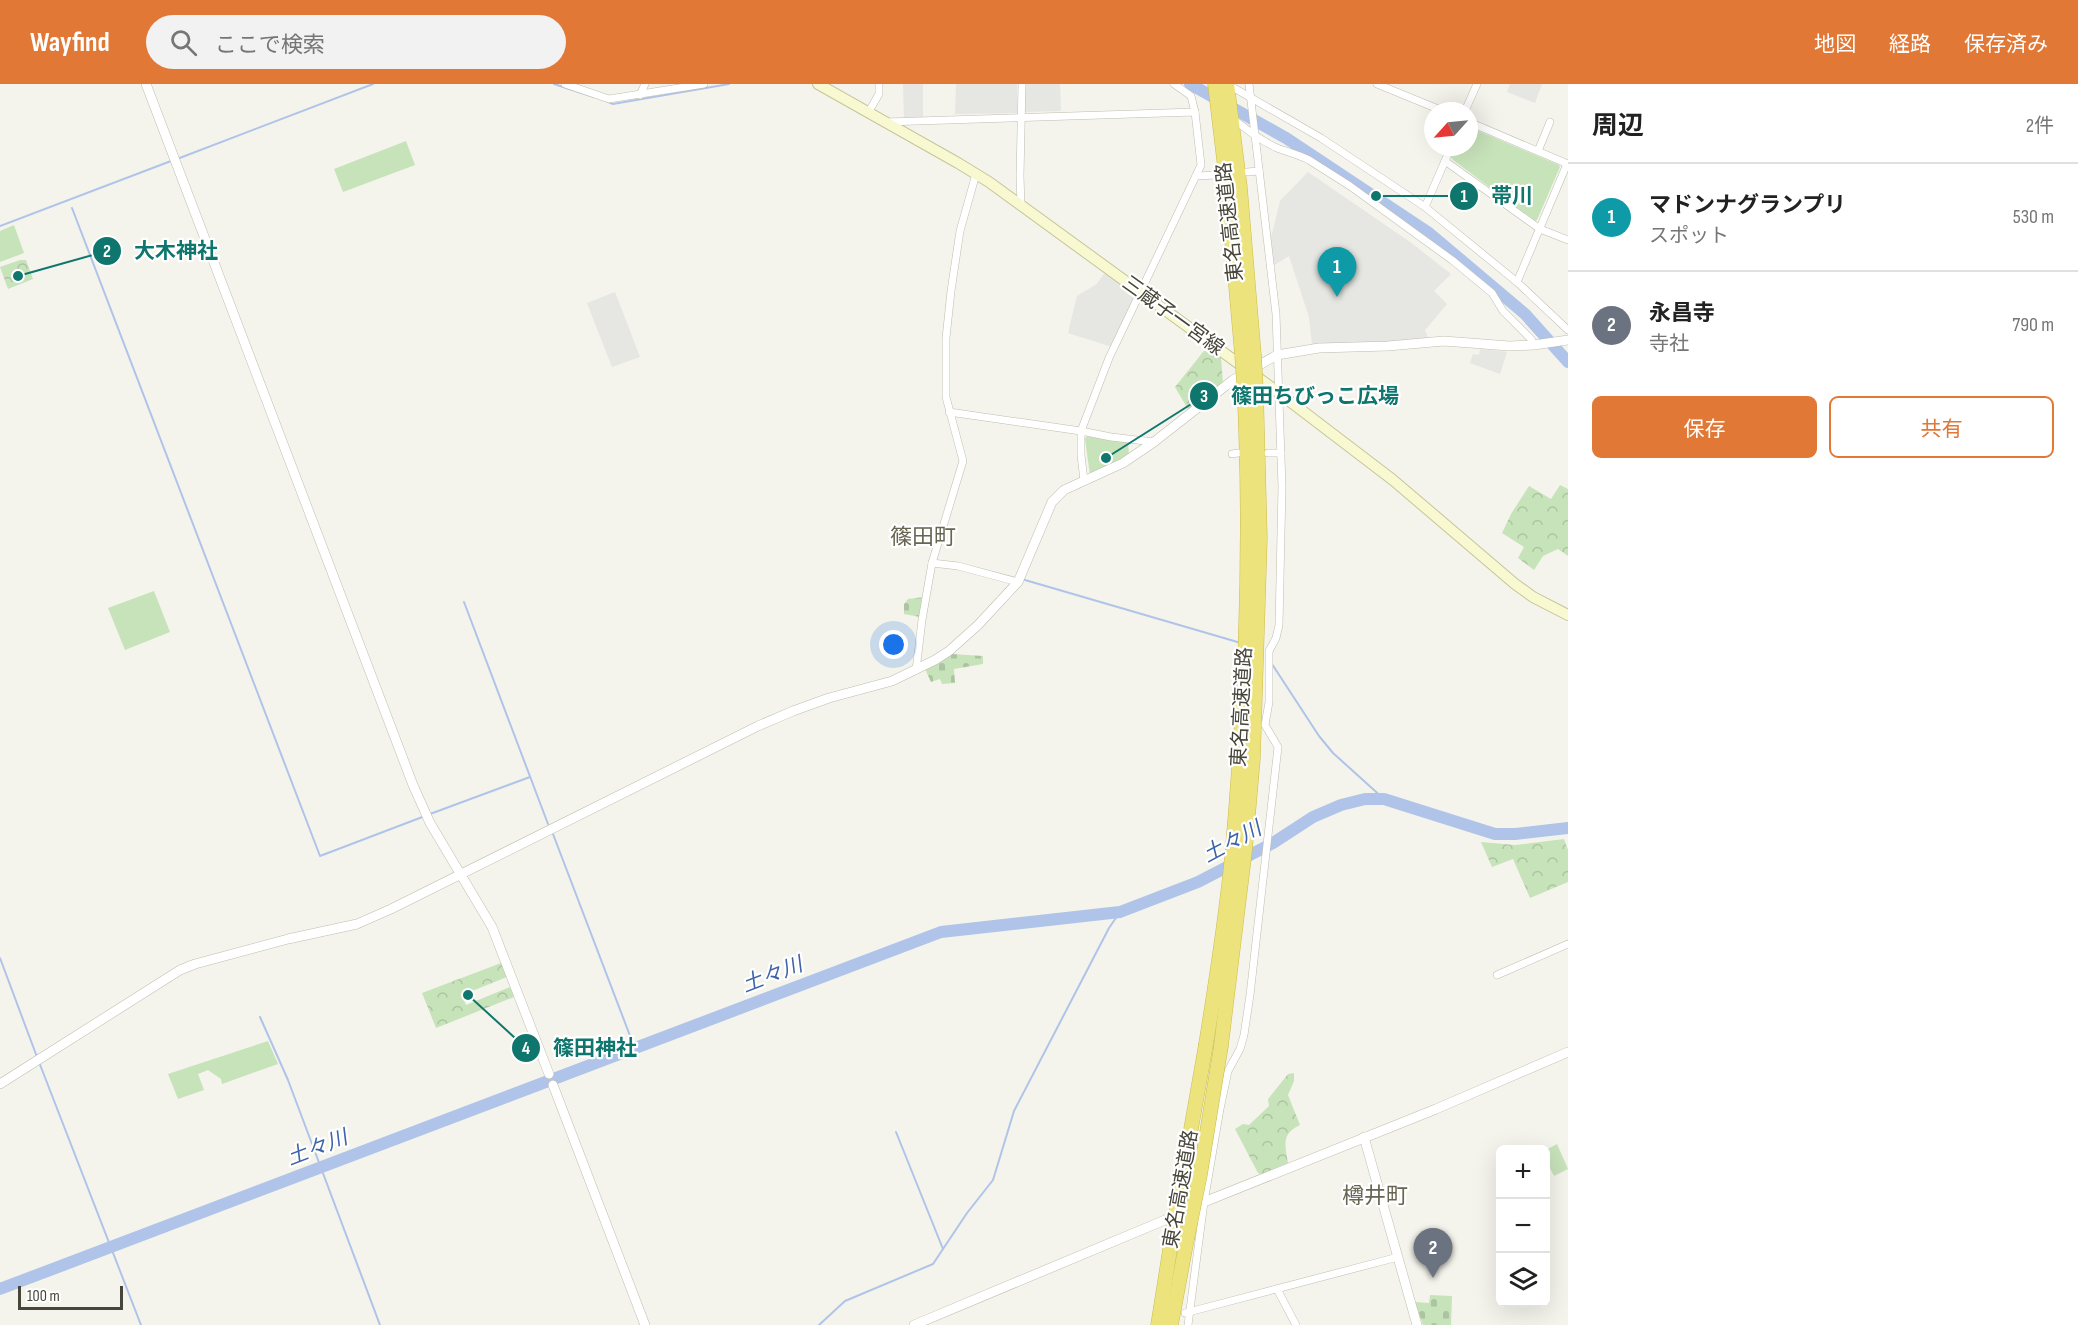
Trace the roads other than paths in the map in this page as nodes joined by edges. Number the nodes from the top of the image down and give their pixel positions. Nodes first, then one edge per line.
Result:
1 (146, 84) edge
2 (565, 84) edge
3 (645, 84) edge
4 (704, 84) edge
5 (879, 84) edge
6 (1022, 84) edge
7 (1174, 84) edge
8 (1215, 84) edge
9 (1227, 84) edge
10 (1249, 84) edge
11 (1377, 84) edge
12 (1477, 84) edge
13 (821, 85) edge
14 (640, 95) junction
15 (1251, 99) junction
16 (1469, 102) edge
17 (1424, 103) edge
18 (1195, 112) junction
19 (868, 113) junction
20 (1022, 117) junction
21 (1225, 117) junction
22 (884, 122) junction
23 (1550, 122) dead end
24 (1478, 126) edge
25 (1255, 133) junction
26 (1538, 151) junction
27 (1447, 156) edge
28 (1445, 161) junction
29 (1568, 164) edge
30 (1259, 171) junction
31 (1247, 172) dead end
32 (976, 174) junction
33 (1196, 176) junction
34 (1217, 176) dead end
35 (1021, 206) junction
36 (1425, 207) junction
37 (1540, 229) junction
38 (1568, 240) edge
39 (1517, 282) junction
40 (1140, 292) junction
41 (1568, 330) edge
42 (1568, 340) edge
43 (1538, 344) junction
44 (1277, 355) junction
45 (1249, 381) junction
46 (1279, 393) junction
47 (949, 412) junction
48 (1081, 431) junction
49 (1154, 442) junction
50 (1268, 453) dead end
51 (1281, 453) junction
52 (1084, 481) junction
53 (932, 563) junction
54 (1018, 582) junction
55 (1568, 615) edge
56 (916, 670) junction
57 (1248, 728) junction
58 (461, 874) junction
59 (1568, 945) edge
60 (1497, 975) dead end
61 (1214, 1045) junction
62 (1568, 1052) edge
63 (549, 1074) joint
64 (0, 1084) edge
65 (554, 1085) joint
66 (1364, 1137) junction
67 (1204, 1202) junction
68 (1398, 1257) junction
69 (1277, 1289) junction
70 (1188, 1312) junction
71 (645, 1325) edge
72 (914, 1325) edge
73 (1158, 1325) edge
74 (1171, 1325) edge
75 (1188, 1325) edge
76 (1296, 1325) edge
77 (1417, 1325) edge

1 - 58 street
2 - 14 street
3 - 14 street
4 - 14 street
5 - 19 street
6 - 20 street
7 - 18 street
8 - 21 highway, 東名高速道路
9 - 15 street
9 - 21 highway, 東名高速道路
10 - 15 street
11 - 17 street
12 - 16 street
13 - 19 main road, 三蔵子一宮線
15 - 25 street
15 - 36 street
18 - 20 street
18 - 33 street
19 - 22 main road, 三蔵子一宮線
20 - 22 street
20 - 35 street
21 - 25 street
21 - 45 highway, 東名高速道路, bridge
22 - 32 main road, 三蔵子一宮線
23 - 26 street
24 - 26 street
25 - 30 street
25 - 43 street
26 - 29 street
27 - 28 street
28 - 36 street
28 - 37 street
29 - 37 street
30 - 31 street
30 - 44 street
32 - 35 main road, 三蔵子一宮線
32 - 47 street
33 - 34 street
33 - 40 street
35 - 40 main road, 三蔵子一宮線
36 - 39 street
37 - 38 street
37 - 39 street
39 - 41 street
40 - 45 main road, 三蔵子一宮線
40 - 48 street
42 - 43 street
43 - 44 street
44 - 45 street
44 - 46 street
45 - 46 main road, 三蔵子一宮線
45 - 49 street
45 - 57 highway, 東名高速道路
46 - 51 street
46 - 55 main road, 三蔵子一宮線
47 - 48 street
47 - 53 street
48 - 49 street
48 - 52 street
49 - 52 street
50 - 51 street
51 - 67 street
52 - 54 street
53 - 54 street
53 - 56 street
54 - 56 street
56 - 58 street
57 - 61 highway, 東名高速道路
57 - 61 highway, 東名高速道路
58 - 63 street
58 - 64 street
59 - 60 street
61 - 73 highway, 東名高速道路, bridge
61 - 74 highway, 東名高速道路, bridge
62 - 66 street
63 - 65 street
65 - 71 street
66 - 67 street
66 - 68 street
67 - 70 street
67 - 72 street
68 - 69 street
68 - 77 street
69 - 70 street
69 - 76 street
70 - 75 street

